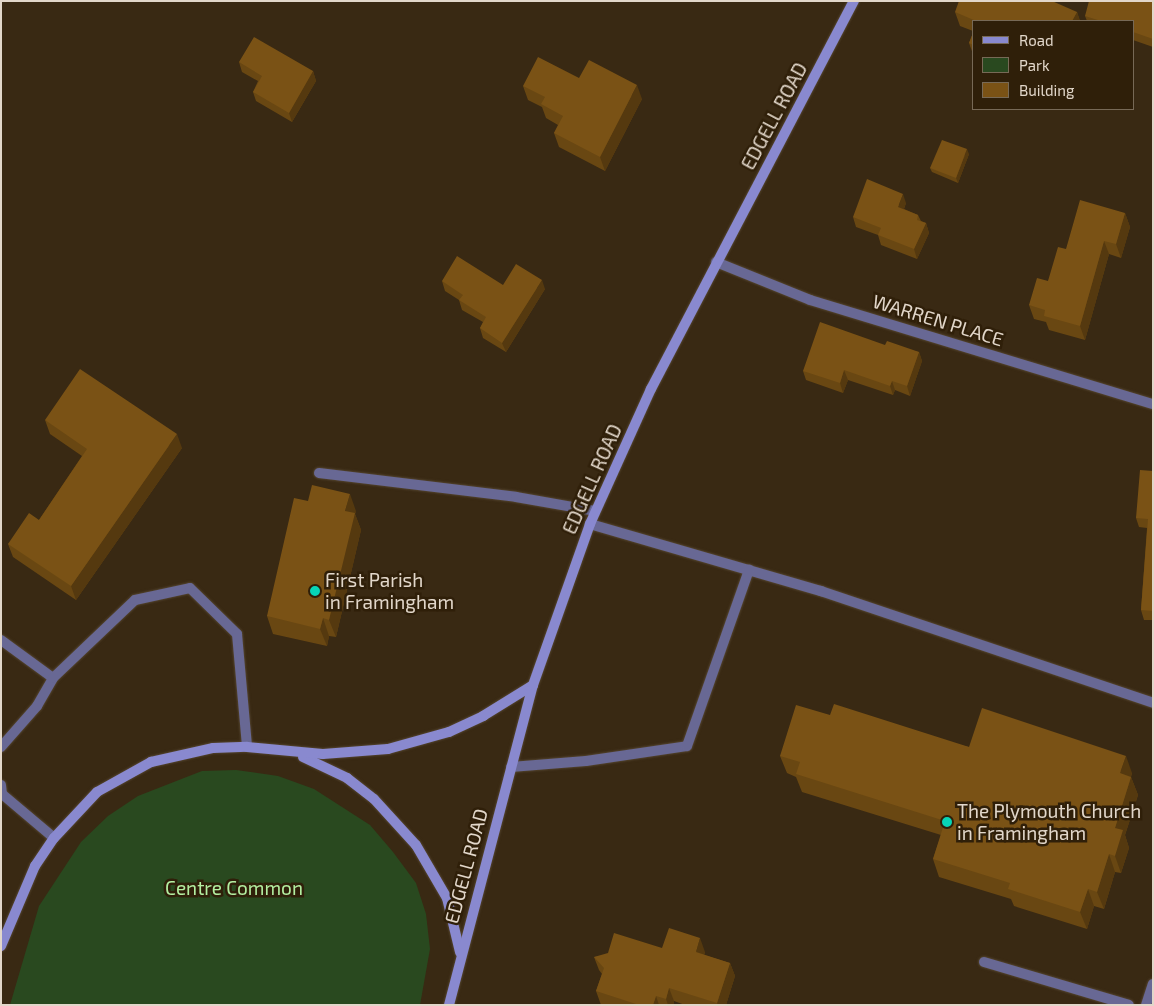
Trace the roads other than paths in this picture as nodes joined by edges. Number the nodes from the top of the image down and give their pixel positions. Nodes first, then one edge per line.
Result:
1 (854, 1) edge
2 (716, 262) junction
3 (1153, 404) edge
4 (319, 473) dead end
5 (595, 511) junction
6 (590, 524) junction
7 (750, 570) junction
8 (1, 640) edge
9 (53, 678) junction
10 (533, 685) junction
11 (1153, 703) edge
12 (1, 747) edge
13 (247, 747) junction
14 (282, 750) junction
15 (511, 767) junction
16 (1, 785) edge
17 (54, 838) junction
18 (1, 946) edge
19 (461, 956) junction
20 (984, 962) dead end
21 (1153, 984) edge
22 (449, 1005) edge
23 (1129, 1005) edge
24 (1146, 1005) edge

1 - 2 main road, EDGELL ROAD
2 - 3 street, WARREN PLACE
2 - 5 main road, EDGELL ROAD
4 - 5 street
5 - 6 main road, EDGELL ROAD
6 - 7 street
6 - 10 main road, EDGELL ROAD
7 - 11 street
7 - 15 street
8 - 9 street
9 - 12 street
9 - 13 street
10 - 14 main road
10 - 15 main road, EDGELL ROAD
13 - 14 main road
13 - 17 main road
14 - 19 main road
15 - 19 main road, EDGELL ROAD
16 - 17 street
17 - 18 main road
19 - 22 main road, EDGELL ROAD
20 - 23 street
21 - 24 street

